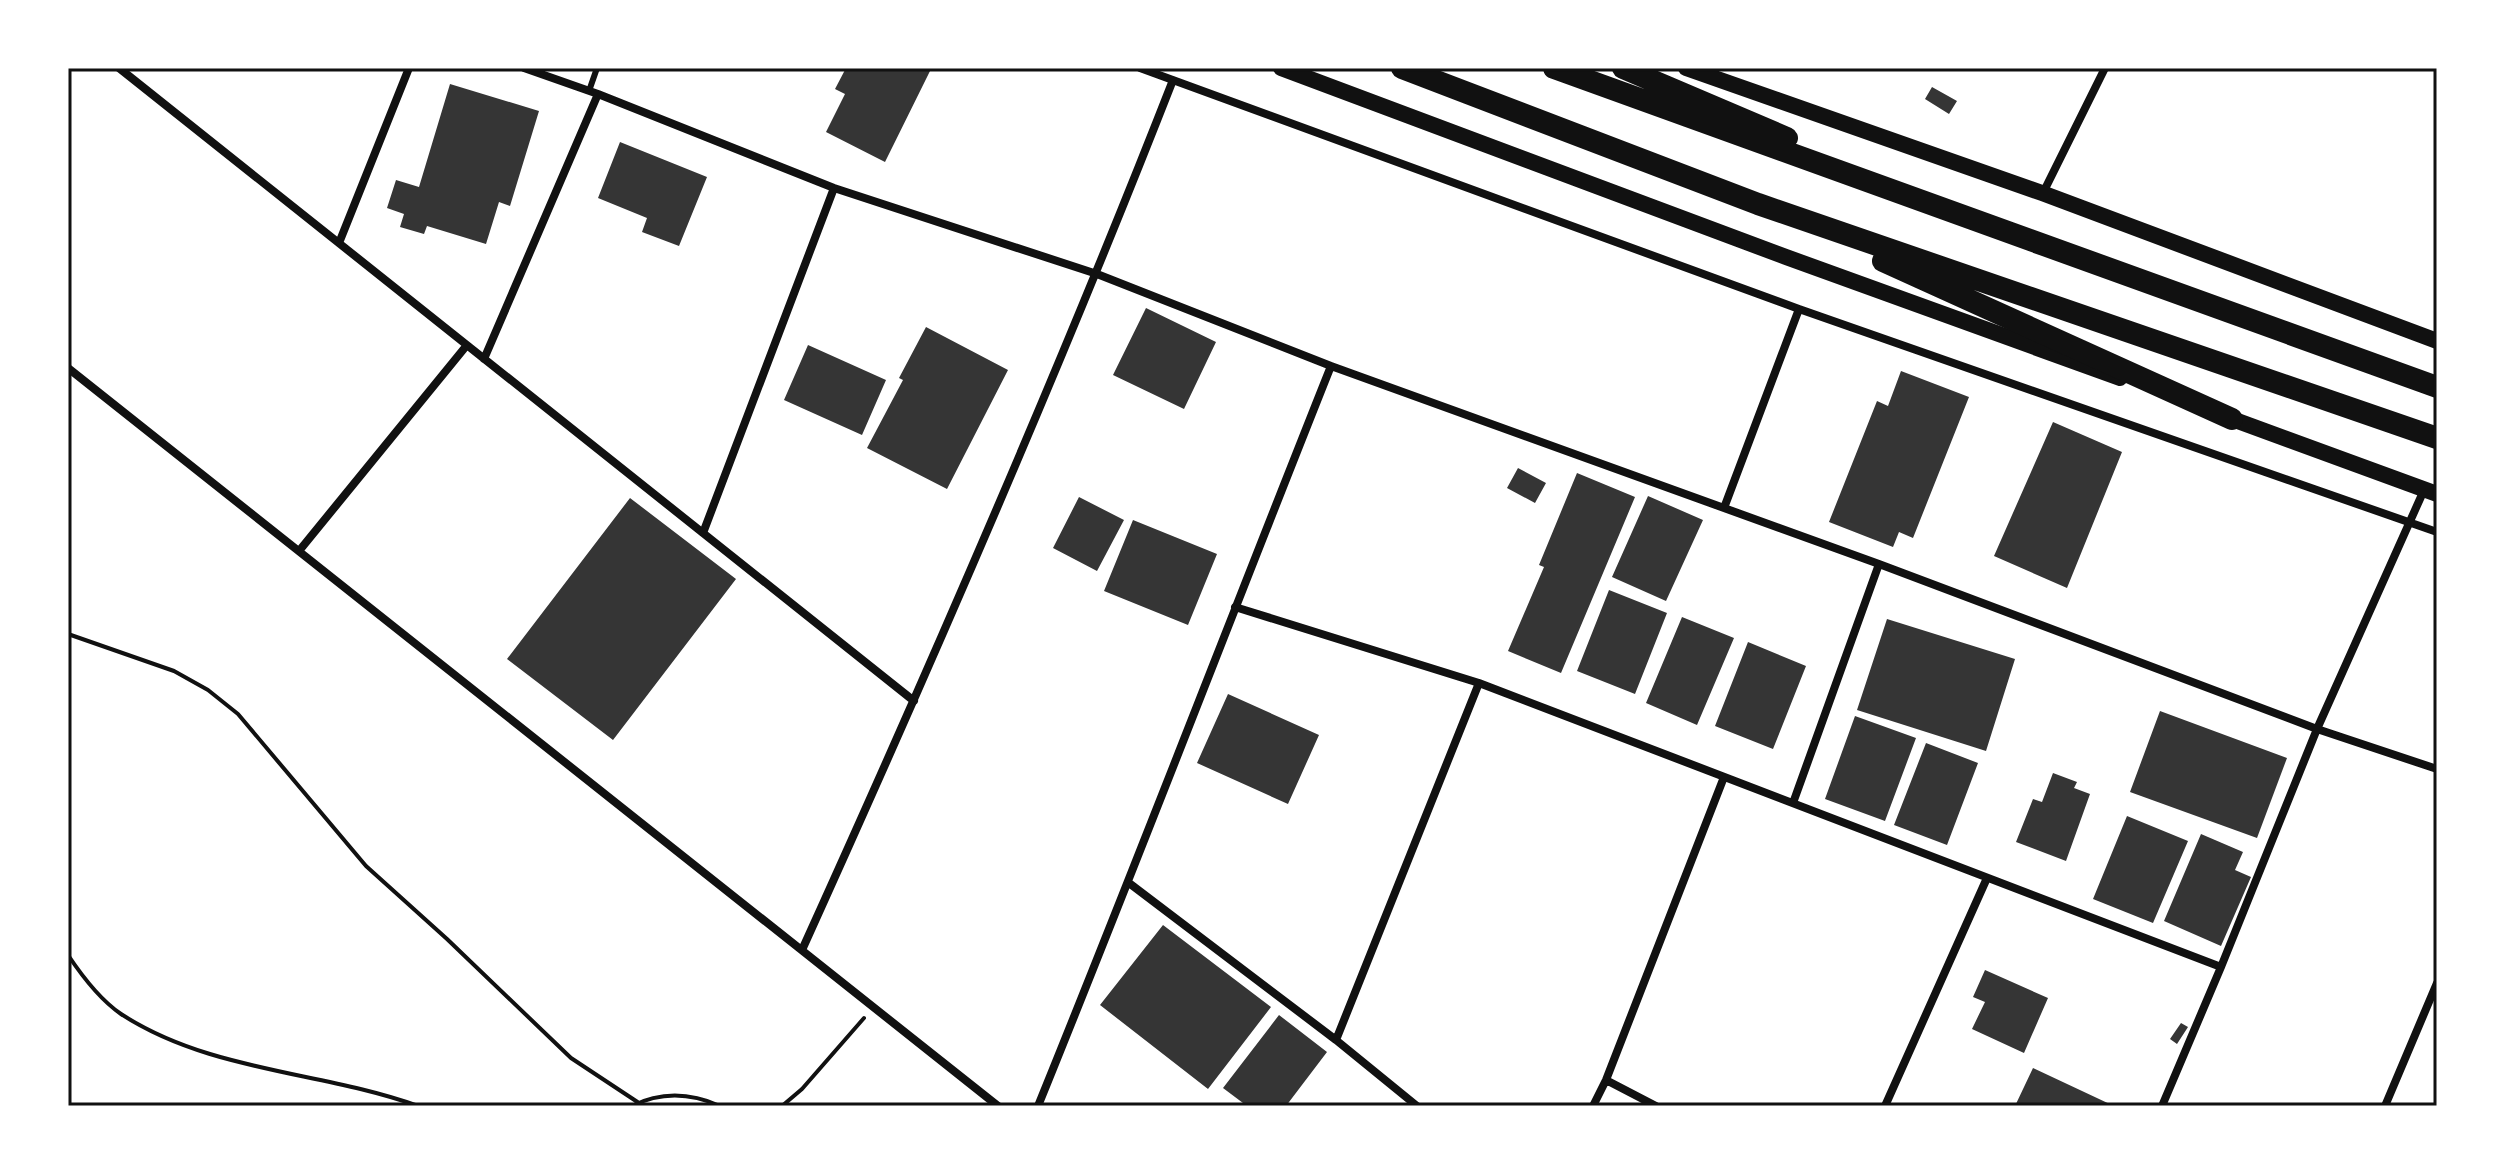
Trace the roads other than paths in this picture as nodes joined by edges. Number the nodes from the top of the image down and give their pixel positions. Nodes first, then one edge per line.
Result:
1 (119, 68) edge
2 (409, 68) edge
3 (526, 68) edge
4 (597, 68) edge
5 (1140, 68) edge
6 (1281, 68) edge
7 (1402, 68) edge
8 (1554, 68) edge
9 (1623, 68) edge
10 (1686, 68) edge
11 (2105, 68) edge
12 (1173, 80) junction
13 (593, 93) junction
14 (834, 188) junction
15 (2042, 193) junction
16 (1758, 204) junction
17 (1997, 228) junction
18 (339, 243) junction
19 (1097, 274) junction
20 (1799, 309) junction
21 (2437, 341) edge
22 (467, 345) junction
23 (484, 359) junction
24 (1331, 366) junction
25 (68, 368) edge
26 (2437, 387) edge
27 (2232, 419) junction
28 (2437, 438) edge
29 (2430, 492) edge
30 (1724, 508) junction
31 (2411, 522) junction
32 (2437, 532) edge
33 (703, 533) junction
34 (299, 551) junction
35 (1879, 564) junction
36 (1235, 607) junction
37 (1479, 683) junction
38 (914, 701) junction
39 (2317, 729) junction
40 (2437, 769) edge
41 (1724, 777) junction
42 (1793, 803) junction
43 (1987, 878) junction
44 (1129, 883) junction
45 (802, 950) junction
46 (2221, 967) junction
47 (2437, 983) edge
48 (1336, 1040) junction
49 (1606, 1080) junction
50 (998, 1106) edge
51 (1038, 1106) edge
52 (1417, 1106) edge
53 (1593, 1106) edge
54 (1656, 1106) edge
55 (1885, 1106) edge
56 (2162, 1106) edge
57 (2385, 1106) edge

1 - 18 street
2 - 18 street
3 - 13 street
4 - 13 lane
5 - 12 street
6 - 27 main road
7 - 16 highway
8 - 17 highway
9 - 17 highway
10 - 15 main road
11 - 15 street
12 - 19 street
12 - 20 street
13 - 14 street
13 - 23 street
14 - 19 street
14 - 33 street
15 - 21 main road
16 - 27 highway
16 - 28 highway
17 - 26 highway
18 - 22 street
19 - 24 street
19 - 38 street
20 - 30 street
20 - 31 street
22 - 23 street
22 - 34 street
23 - 33 street
24 - 30 street
24 - 36 street
25 - 34 street
27 - 29 main road
29 - 31 street
30 - 35 street
31 - 32 street
31 - 39 street
33 - 38 street
34 - 45 street
35 - 39 street
35 - 42 street
36 - 37 street
36 - 44 street
37 - 41 street
37 - 48 street
38 - 45 street
39 - 40 street
39 - 46 street
41 - 42 street
41 - 49 street
42 - 43 street
43 - 46 street
43 - 55 street
44 - 48 street
44 - 51 street
45 - 50 street
46 - 56 street
47 - 57 street
48 - 52 street
49 - 53 street
49 - 54 street

